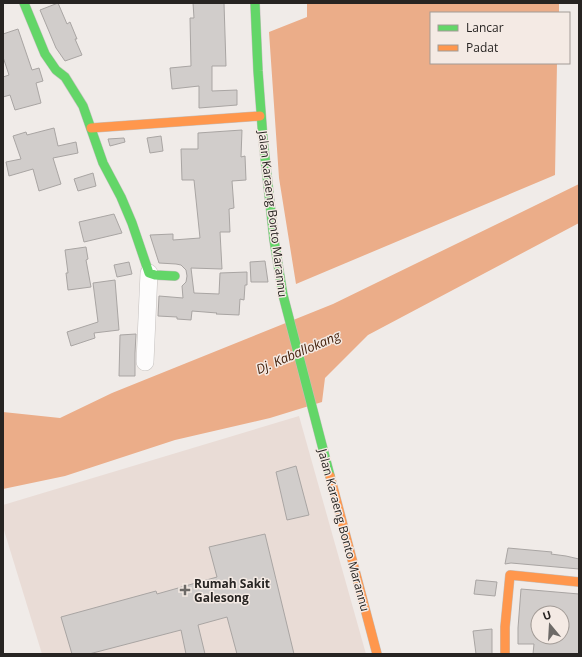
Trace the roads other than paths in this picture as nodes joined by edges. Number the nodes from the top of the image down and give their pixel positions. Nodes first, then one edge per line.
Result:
1 (24, 3) edge
2 (255, 3) edge
3 (260, 116) junction
4 (91, 128) junction
5 (149, 273) junction
6 (175, 276) dead end
7 (145, 362) dead end
8 (579, 582) edge
9 (377, 654) edge
10 (505, 654) edge

1 - 4 main road
2 - 3 main road, Jalan Karaeng Bonto Marannu
3 - 4 main road
3 - 9 main road, Jalan Karaeng Bonto Marannu
4 - 5 main road
5 - 6 main road
5 - 7 street
8 - 10 main road

